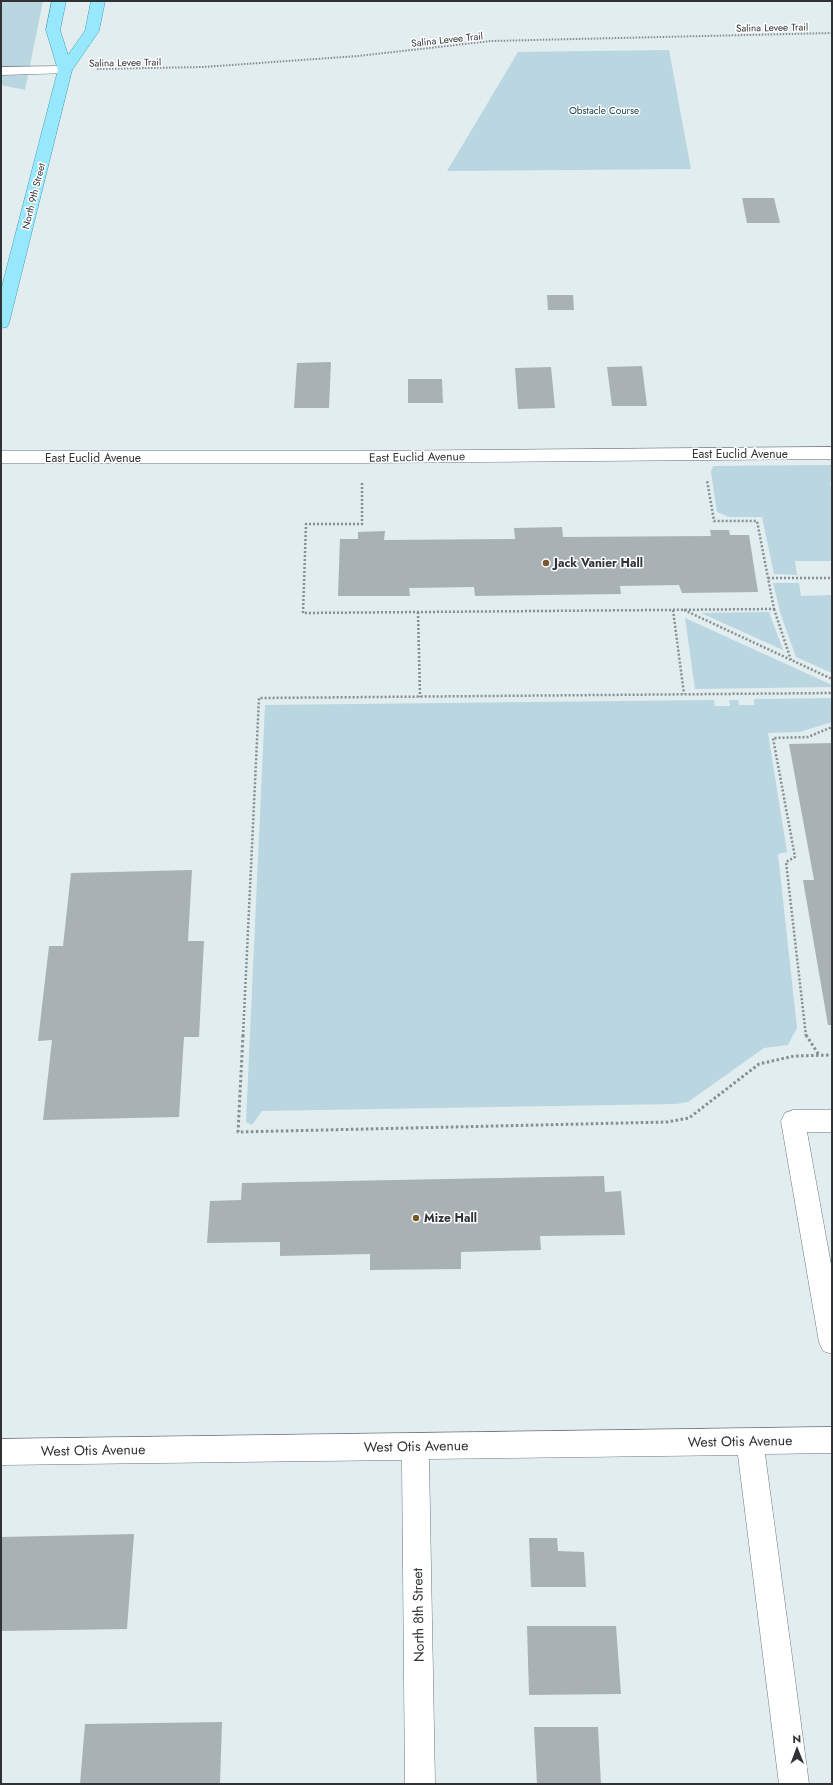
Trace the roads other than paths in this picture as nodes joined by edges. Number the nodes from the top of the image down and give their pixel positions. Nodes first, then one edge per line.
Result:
1 (59, 1) edge
2 (98, 1) edge
3 (65, 70) junction
4 (1, 71) edge
5 (1, 323) edge
6 (832, 453) edge
7 (1, 457) edge
8 (832, 1121) edge
9 (832, 1342) edge
10 (832, 1440) edge
11 (750, 1441) junction
12 (415, 1446) junction
13 (1, 1452) edge
14 (420, 1784) edge
15 (794, 1784) edge

1 - 3 main road
2 - 3 main road, North 9th Street
3 - 4 street
3 - 5 main road, North 9th Street
6 - 7 street, East Euclid Avenue
8 - 9 street
10 - 11 street, West Otis Avenue
11 - 12 street, West Otis Avenue
11 - 15 street
12 - 13 street, West Otis Avenue
12 - 14 street, North 8th Street

